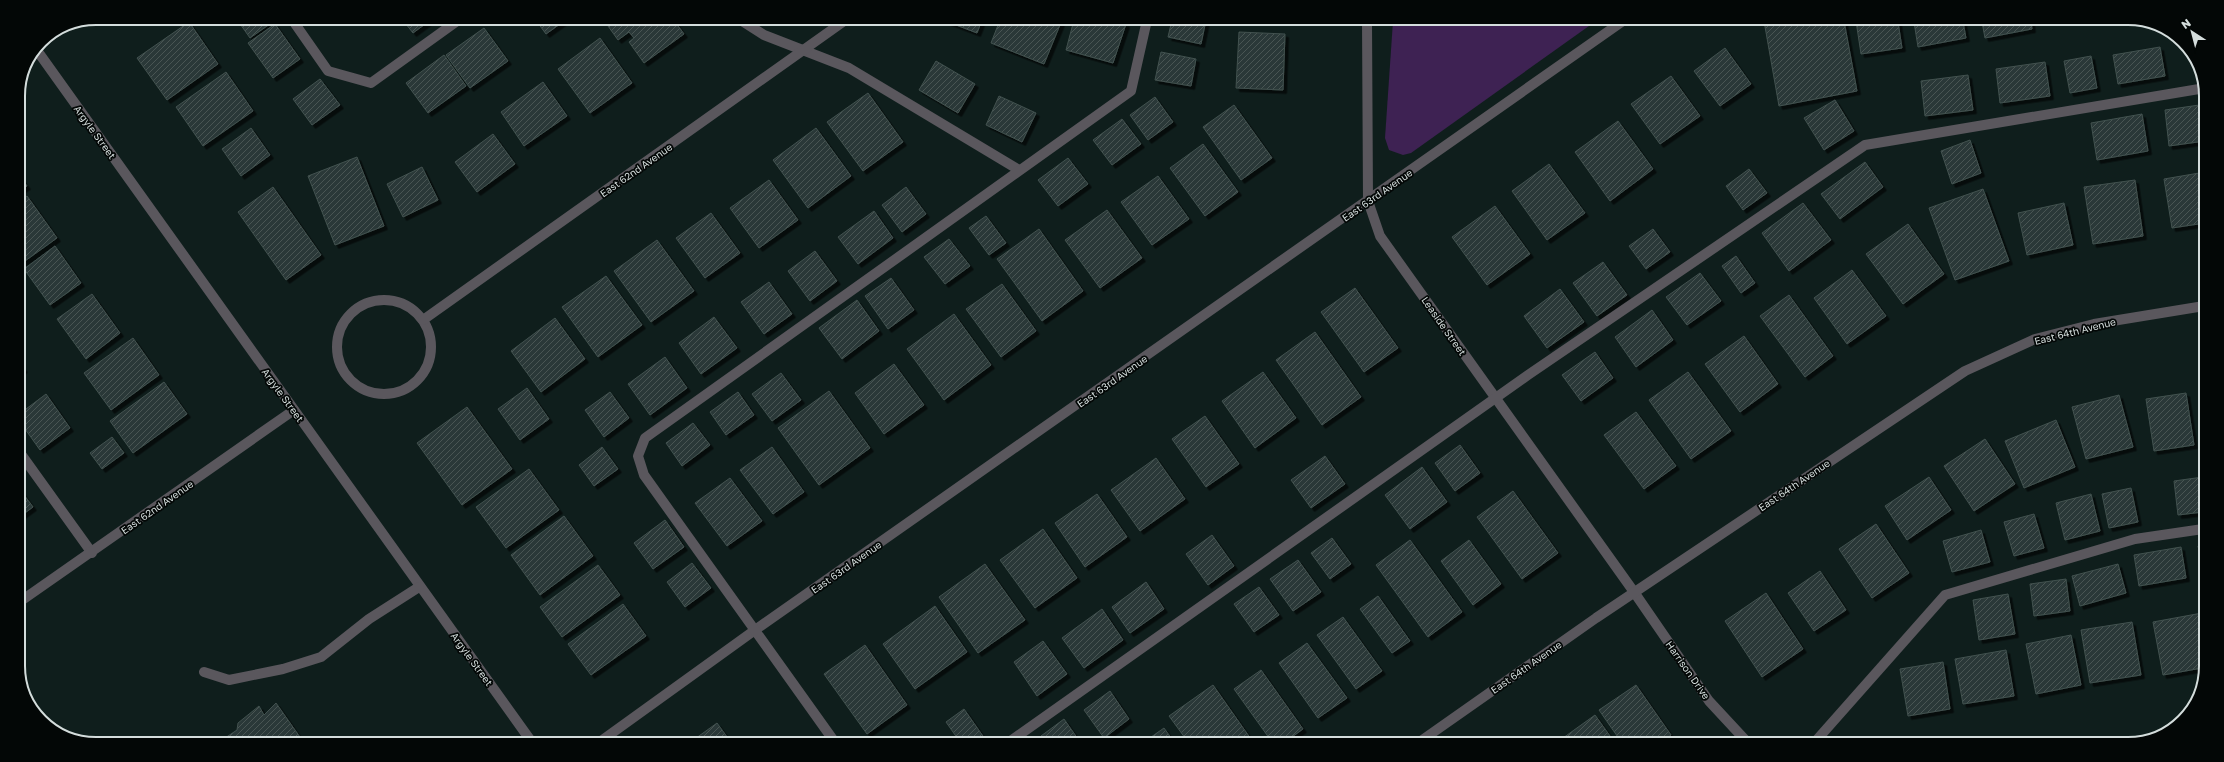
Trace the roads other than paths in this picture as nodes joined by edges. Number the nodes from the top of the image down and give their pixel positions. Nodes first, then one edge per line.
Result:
1 (296, 25) edge
2 (452, 25) edge
3 (748, 25) edge
4 (840, 25) edge
5 (1146, 25) edge
6 (1368, 25) edge
7 (1617, 25) edge
8 (805, 51) junction
9 (39, 54) edge
10 (2198, 89) edge
11 (1019, 170) junction
12 (1368, 201) junction
13 (2199, 307) edge
14 (423, 320) junction
15 (1496, 398) junction
16 (294, 410) junction
17 (25, 460) edge
18 (2199, 530) edge
19 (92, 553) junction
20 (419, 587) junction
21 (1634, 592) junction
22 (25, 598) edge
23 (755, 630) junction
24 (204, 672) dead end
25 (528, 737) edge
26 (607, 737) edge
27 (831, 737) edge
28 (1016, 737) edge
29 (1427, 737) edge
30 (1742, 737) edge
31 (1819, 737) edge

1 - 2 street
3 - 8 street
4 - 8 street, East 62nd Avenue
5 - 11 street
6 - 12 street, Leaside Street
7 - 12 street, East 63rd Avenue
8 - 11 street
8 - 14 street, East 62nd Avenue
9 - 16 street, Argyle Street
10 - 15 street
11 - 23 street
12 - 15 street, Leaside Street
12 - 23 street, East 63rd Avenue
13 - 21 street, East 64th Avenue
14 - 14 street
15 - 21 street, Leaside Street
15 - 28 street
16 - 19 street, East 62nd Avenue
16 - 20 street, Argyle Street
17 - 19 street
18 - 31 street
19 - 22 street, East 62nd Avenue
20 - 24 street
20 - 25 street, Argyle Street
21 - 29 street, East 64th Avenue
21 - 30 street, Harrison Drive
23 - 26 street, East 63rd Avenue
23 - 27 street

